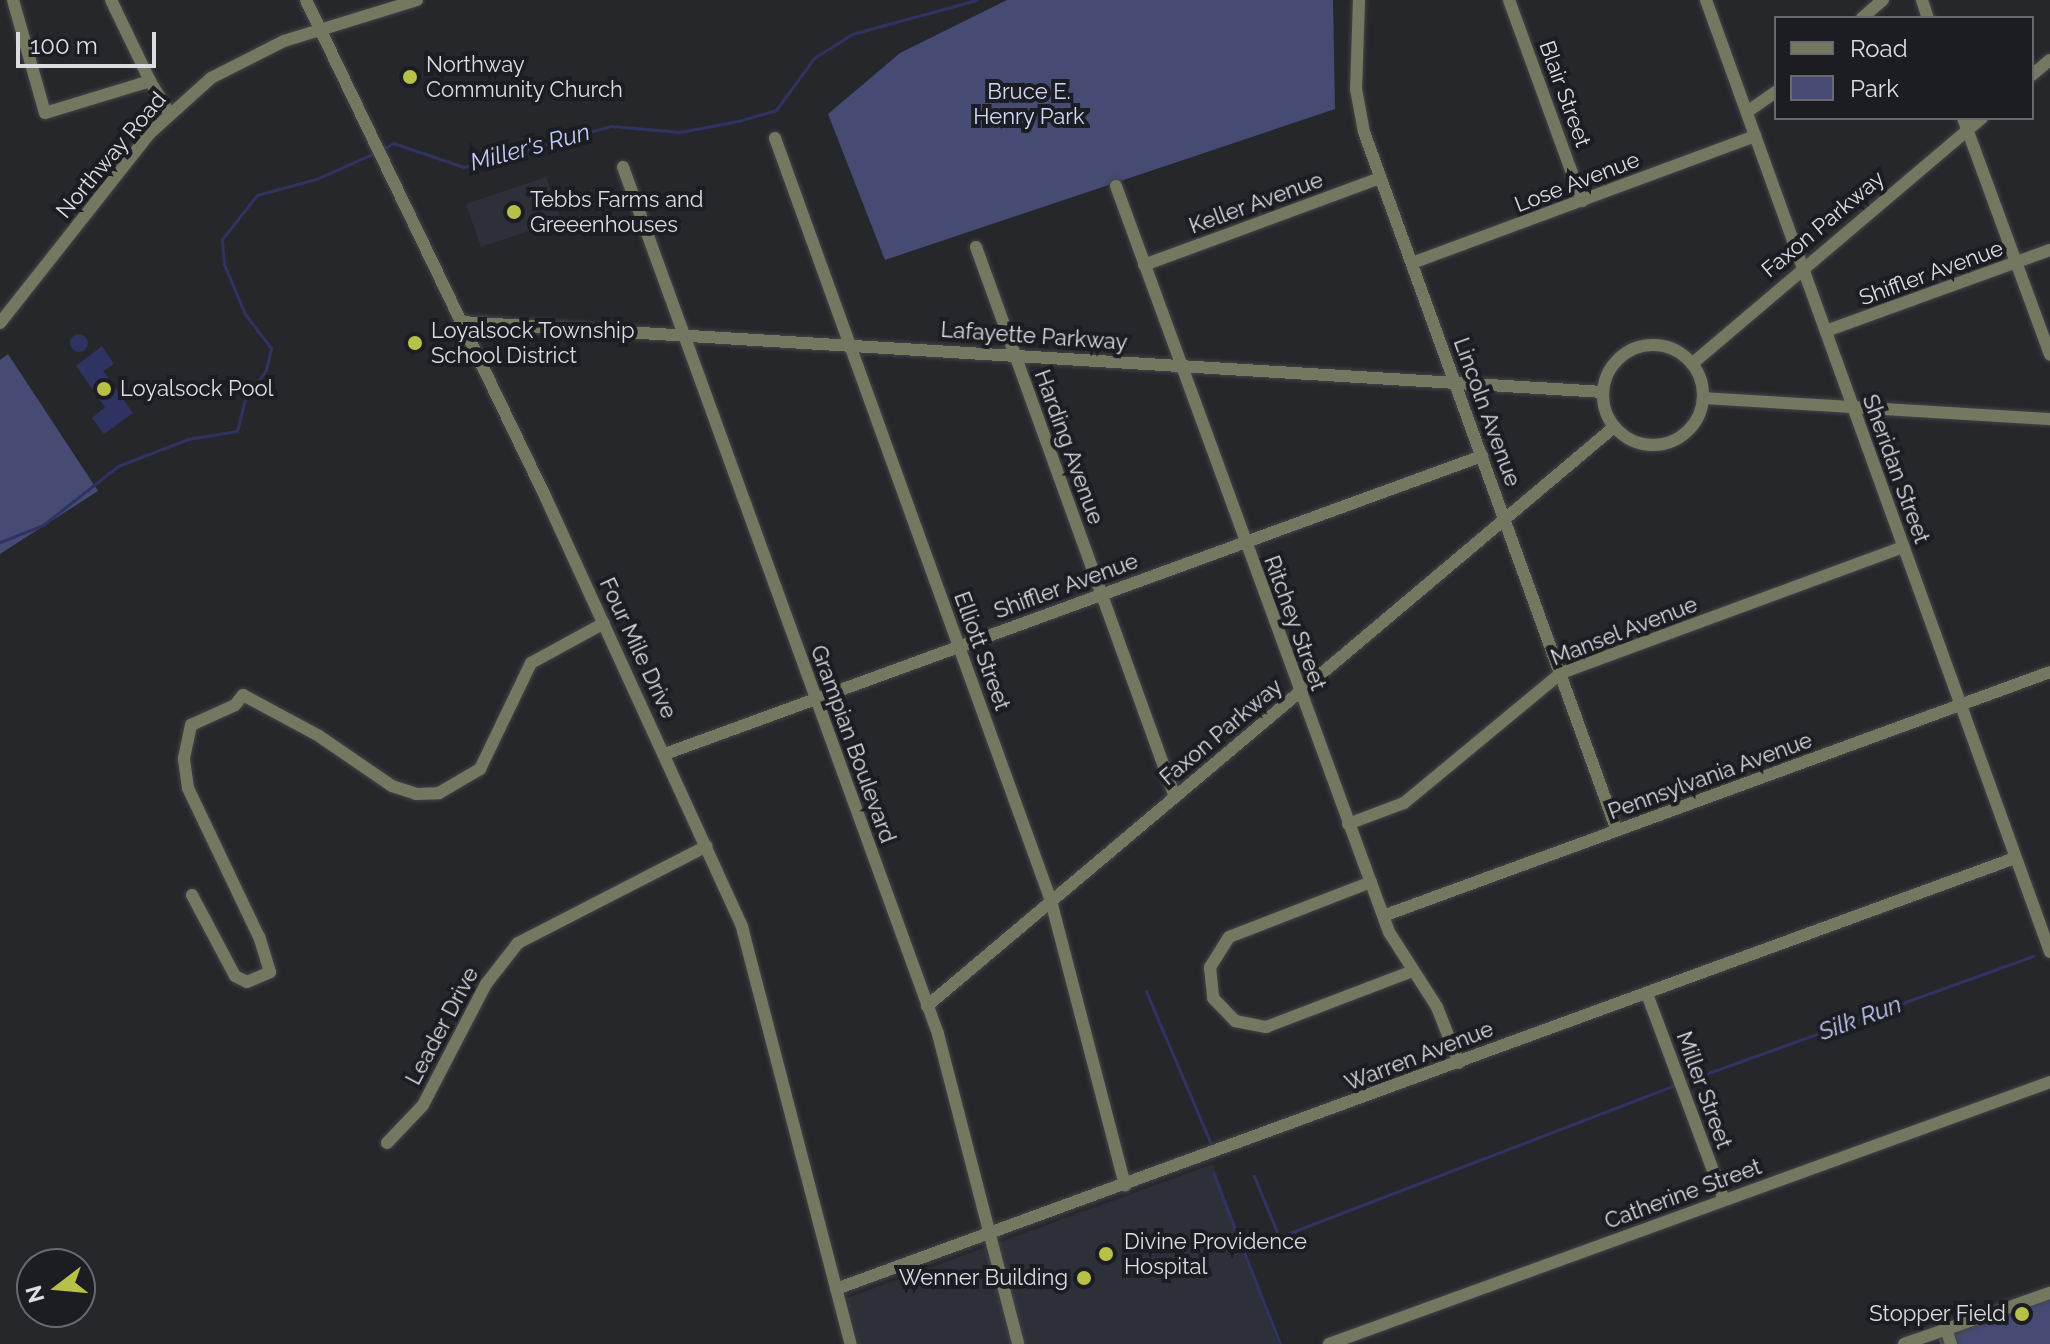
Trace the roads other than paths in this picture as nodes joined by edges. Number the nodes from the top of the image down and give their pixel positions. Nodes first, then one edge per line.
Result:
1 (13, 0) edge
2 (111, 0) edge
3 (306, 0) edge
4 (417, 0) edge
5 (1359, 0) edge
6 (1509, 0) edge
7 (1706, 0) edge
8 (1883, 0) edge
9 (1864, 16) edge
10 (318, 28) junction
11 (2050, 60) edge
12 (2034, 73) edge
13 (150, 81) junction
14 (1774, 93) edge
15 (1747, 112) junction
16 (169, 113) junction
17 (1965, 124) edge
18 (1755, 136) junction
19 (775, 138) dead end
20 (623, 167) dead end
21 (1381, 178) junction
22 (1116, 186) dead end
23 (1582, 201) junction
24 (976, 247) dead end
25 (2050, 250) edge
26 (1412, 263) junction
27 (2016, 263) junction
28 (1144, 265) junction
29 (1802, 266) junction
30 (462, 322) junction
31 (0, 323) edge
32 (1826, 331) junction
33 (683, 335) junction
34 (849, 345) junction
35 (1015, 355) junction
36 (2050, 355) edge
37 (1693, 363) junction
38 (1181, 365) junction
39 (1454, 382) junction
40 (1603, 392) junction
41 (1703, 398) junction
42 (1851, 406) junction
43 (2050, 419) edge
44 (1614, 427) junction
45 (1482, 456) junction
46 (1505, 519) junction
47 (1245, 542) junction
48 (1903, 547) junction
49 (1101, 594) junction
50 (604, 623) junction
51 (958, 646) junction
52 (2050, 672) edge
53 (1561, 673) junction
54 (1299, 693) junction
55 (815, 699) junction
56 (1959, 705) junction
57 (665, 754) junction
58 (1175, 797) junction
59 (1348, 824) junction
60 (1617, 831) junction
61 (707, 846) junction
62 (2015, 858) junction
63 (1371, 882) junction
64 (192, 895) dead end
65 (1051, 901) junction
66 (1383, 916) junction
67 (2047, 935) edge
68 (2050, 952) edge
69 (1413, 971) junction
70 (1647, 994) junction
71 (927, 1006) junction
72 (1459, 1063) junction
73 (2050, 1082) edge
74 (387, 1143) dead end
75 (1125, 1186) junction
76 (1724, 1200) junction
77 (990, 1235) junction
78 (836, 1289) junction
79 (2050, 1293) edge
80 (1370, 1329) junction
81 (1946, 1329) junction
82 (851, 1344) edge
83 (1018, 1344) edge
84 (1329, 1344) edge
85 (1375, 1344) edge
86 (1904, 1344) edge
87 (1951, 1344) edge

1 - 13 street
2 - 13 street
3 - 10 street, Four Mile Drive
4 - 10 street, Northway Road
5 - 21 street, Lincoln Avenue
6 - 23 street, Blair Street
7 - 15 street, Sheridan Street
8 - 9 street
10 - 16 street, Northway Road
10 - 30 street, Four Mile Drive
11 - 12 street
13 - 16 street
14 - 15 street
15 - 18 street, Sheridan Street
16 - 31 street, Northway Road
17 - 27 street
17 - 29 street, Faxon Parkway
18 - 23 street, Lose Avenue
18 - 29 street, Sheridan Street
19 - 34 street, Elliott Street
20 - 33 street, Grampian Boulevard
21 - 26 street, Lincoln Avenue
21 - 28 street, Keller Avenue
22 - 28 street, Ritchey Street
23 - 26 street, Lose Avenue
24 - 35 street, Harding Avenue
25 - 27 street, Shiffler Avenue
26 - 39 street, Lincoln Avenue
27 - 32 street, Shiffler Avenue
27 - 36 street
28 - 38 street, Ritchey Street
29 - 32 street, Sheridan Street
29 - 37 street, Faxon Parkway
30 - 33 street, Lafayette Parkway
30 - 50 street, Four Mile Drive
32 - 42 street, Sheridan Street
33 - 34 street, Lafayette Parkway
33 - 55 street, Grampian Boulevard
34 - 35 street, Lafayette Parkway
34 - 51 street, Elliott Street
35 - 38 street, Lafayette Parkway
35 - 49 street, Harding Avenue
37 - 40 street
37 - 41 street
38 - 39 street, Lafayette Parkway
38 - 47 street, Ritchey Street
39 - 40 street, Lafayette Parkway
39 - 45 street, Lincoln Avenue
40 - 44 street
41 - 42 street
41 - 44 street
42 - 43 street
42 - 48 street, Sheridan Street
44 - 46 street, Faxon Parkway
45 - 46 street, Lincoln Avenue
45 - 47 street, Shiffler Avenue
46 - 53 street, Lincoln Avenue
46 - 54 street, Faxon Parkway
47 - 49 street, Shiffler Avenue
47 - 54 street, Ritchey Street
48 - 53 street, Mansel Avenue
48 - 56 street, Sheridan Street
49 - 51 street, Shiffler Avenue
49 - 58 street, Harding Avenue
50 - 57 street, Four Mile Drive
50 - 64 street
51 - 55 street, Shiffler Avenue
51 - 65 street, Elliott Street
52 - 56 street, Pennsylvania Avenue
53 - 59 street, Mansel Avenue
53 - 60 street, Lincoln Avenue
54 - 58 street, Faxon Parkway
54 - 59 street, Ritchey Street
55 - 57 street, Shiffler Avenue
55 - 71 street, Grampian Boulevard
56 - 60 street, Pennsylvania Avenue
56 - 62 street, Sheridan Street
57 - 61 street, Four Mile Drive
58 - 65 street, Faxon Parkway
59 - 63 street, Ritchey Street
60 - 66 street, Pennsylvania Avenue
61 - 74 street, Leader Drive
61 - 78 street, Four Mile Drive
62 - 67 street, Sheridan Street
62 - 70 street, Warren Avenue
63 - 66 street, Ritchey Street
63 - 69 street
65 - 71 street, Faxon Parkway
65 - 75 street, Elliott Street
66 - 69 street, Ritchey Street
67 - 68 street, Sheridan Street
69 - 72 street, Ritchey Street
70 - 72 street, Warren Avenue
70 - 76 street, Miller Street
71 - 77 street, Grampian Boulevard
72 - 75 street, Warren Avenue
73 - 76 street, Catherine Street
75 - 77 street, Warren Avenue
76 - 80 street, Catherine Street
77 - 78 street, Warren Avenue
77 - 83 street, Grampian Boulevard
78 - 82 street, Four Mile Drive
79 - 81 street
80 - 84 street, Catherine Street
80 - 85 street
81 - 86 street
81 - 87 street

